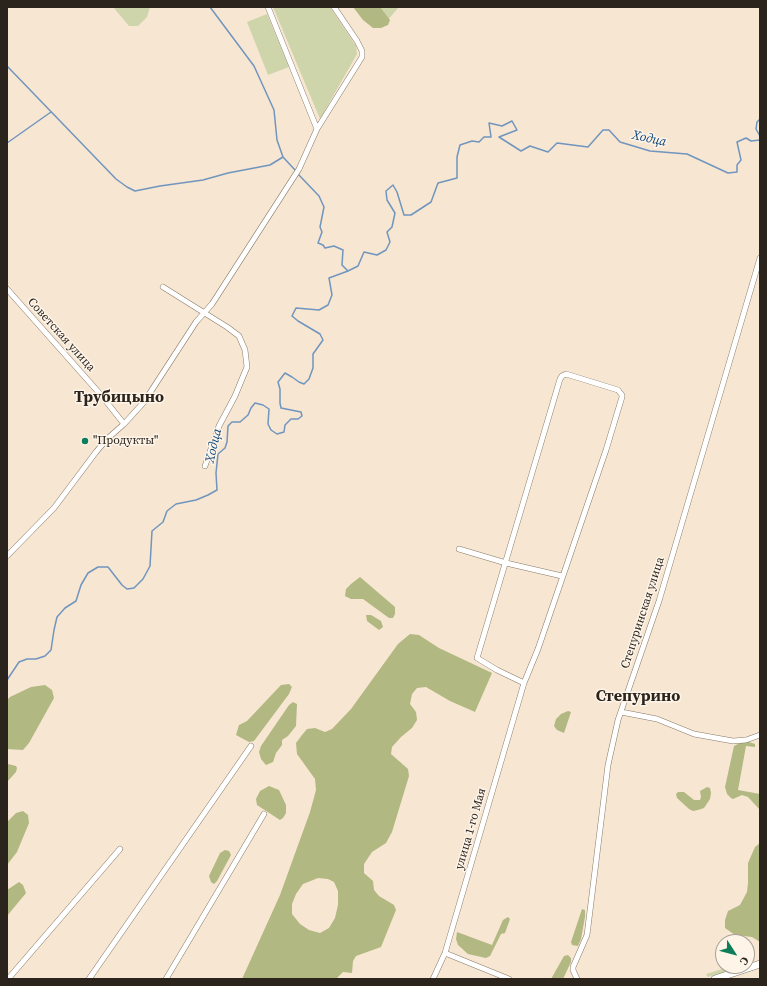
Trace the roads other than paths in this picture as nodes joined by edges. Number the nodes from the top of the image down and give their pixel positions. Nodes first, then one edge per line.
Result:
1 (268, 7) edge
2 (334, 7) edge
3 (317, 129) junction
4 (760, 258) edge
5 (163, 287) dead end
6 (7, 289) edge
7 (204, 313) junction
8 (124, 424) junction
9 (205, 466) dead end
10 (460, 549) dead end
11 (7, 556) edge
12 (506, 563) junction
13 (562, 576) junction
14 (524, 683) junction
15 (621, 712) junction
16 (760, 735) edge
17 (251, 746) dead end
18 (264, 814) dead end
19 (120, 849) dead end
20 (445, 953) junction
21 (760, 964) edge
22 (8, 979) edge
23 (89, 979) edge
24 (166, 979) edge
25 (433, 979) edge
26 (509, 979) edge
27 (577, 979) edge
28 (715, 979) edge

1 - 3 street
2 - 3 street
3 - 7 street
4 - 15 street, Степуринская улица
5 - 7 street
6 - 8 street, Советская улица
7 - 8 street
7 - 9 street
8 - 11 street
10 - 12 street
12 - 13 street
12 - 13 street, улица 1-го Мая
12 - 14 street
13 - 14 street, улица 1-го Мая
14 - 20 street, улица 1-го Мая
15 - 16 street
15 - 27 street, Степуринская улица
17 - 23 street
18 - 24 street
19 - 22 street
20 - 25 street, улица 1-го Мая
20 - 26 street
21 - 28 street

